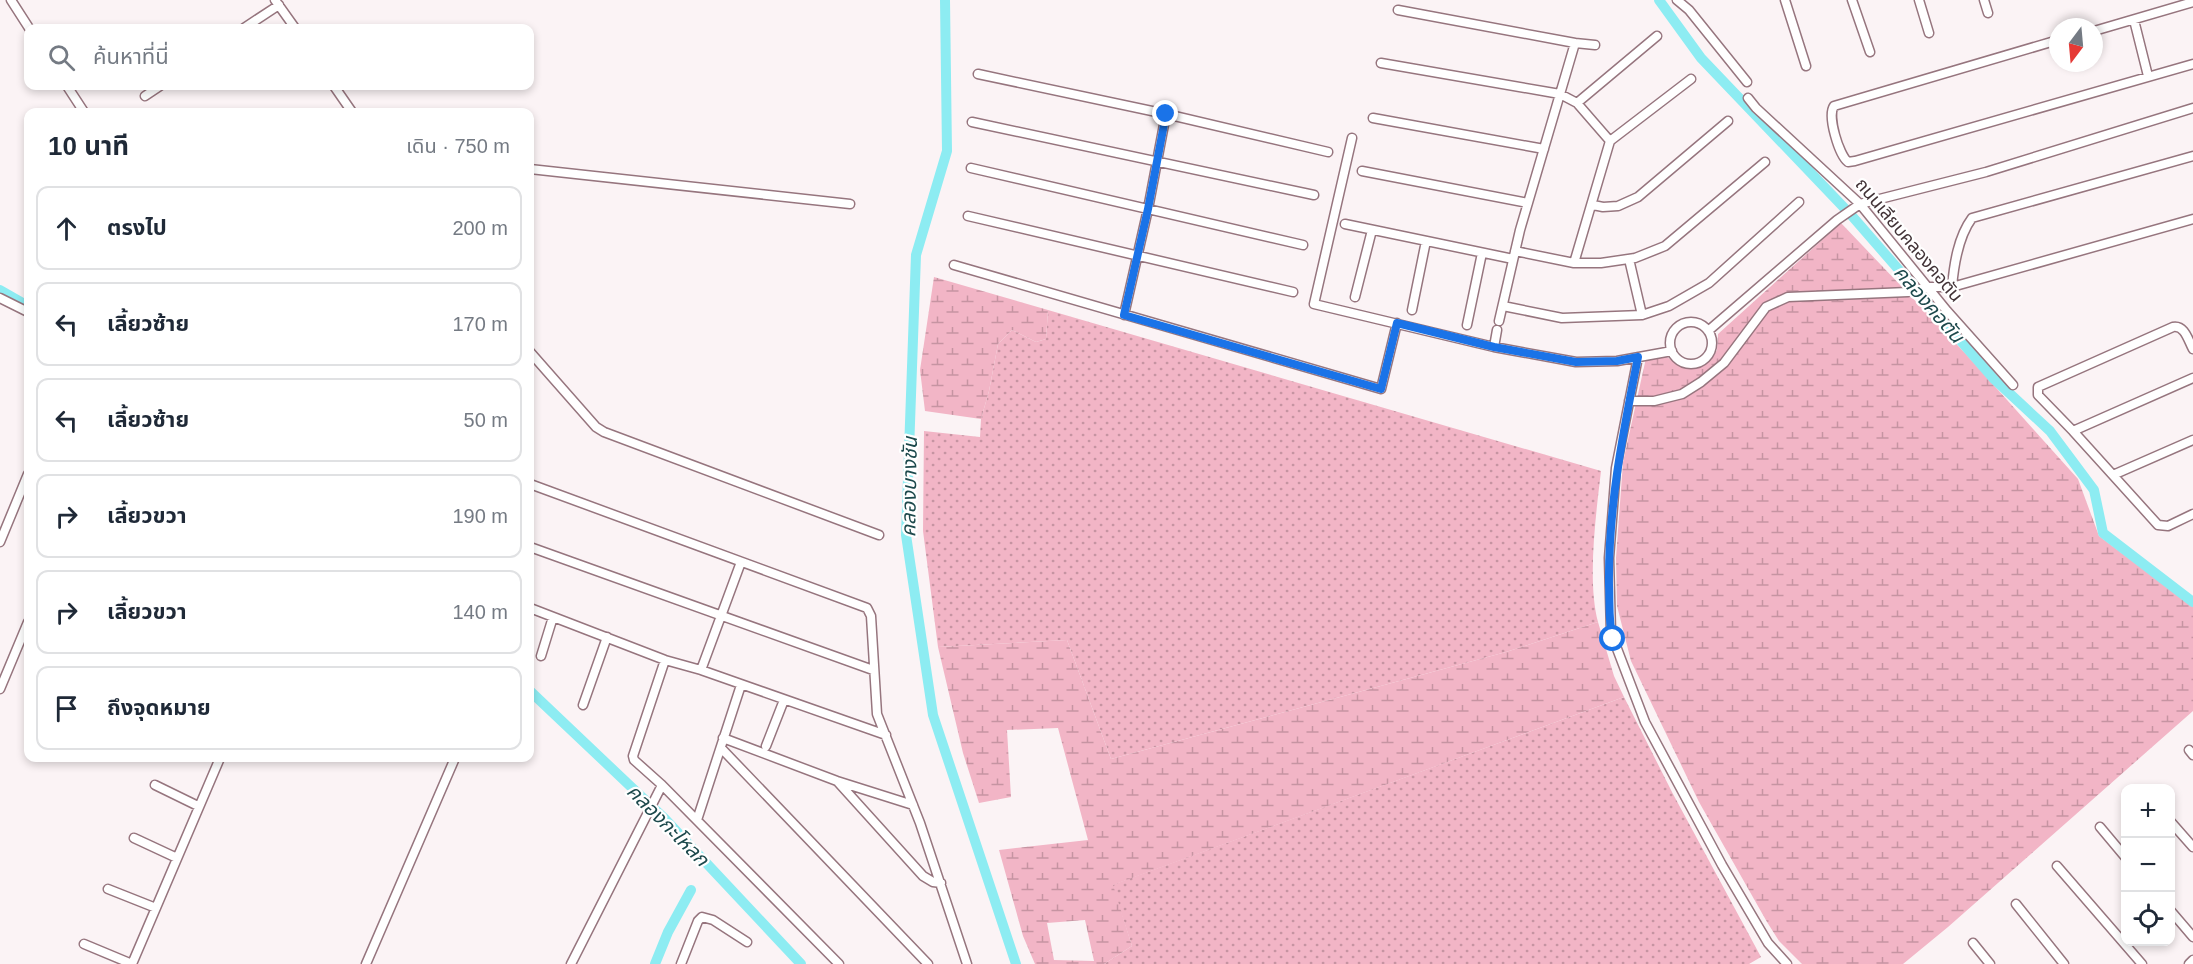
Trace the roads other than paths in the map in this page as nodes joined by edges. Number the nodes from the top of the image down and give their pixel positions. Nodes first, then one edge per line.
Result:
1 (10, 0) edge
2 (1785, 0) edge
3 (1852, 0) edge
4 (1919, 0) edge
5 (1984, 0) edge
6 (1683, 1) edge
7 (2193, 2) edge
8 (277, 3) edge
9 (1398, 10) dead end
10 (1988, 13) dead end
11 (2134, 20) junction
12 (26, 24) edge
13 (249, 24) edge
14 (292, 24) edge
15 (2103, 29) edge
16 (1929, 33) dead end
17 (1657, 36) dead end
18 (1575, 43) junction
19 (2049, 43) edge
20 (1595, 45) dead end
21 (1870, 52) dead end
22 (1381, 63) dead end
23 (2193, 64) edge
24 (1806, 66) dead end
25 (978, 74) dead end
26 (2148, 76) junction
27 (1691, 79) dead end
28 (1747, 82) dead end
29 (70, 90) edge
30 (154, 90) edge
31 (337, 90) edge
32 (1560, 94) junction
33 (145, 96) dead end
34 (1748, 98) dead end
35 (1576, 103) junction
36 (81, 108) edge
37 (349, 108) edge
38 (2193, 108) edge
39 (1166, 114) junction
40 (1373, 118) dead end
41 (1728, 121) dead end
42 (972, 122) dead end
43 (1352, 138) dead end
44 (1610, 141) junction
45 (1544, 149) junction
46 (1328, 152) dead end
47 (2193, 156) edge
48 (1157, 162) junction
49 (1765, 162) dead end
50 (534, 168) edge
51 (971, 168) dead end
52 (1362, 171) dead end
53 (1314, 195) dead end
54 (1799, 202) dead end
55 (1528, 203) junction
56 (850, 204) dead end
57 (1593, 205) junction
58 (1858, 206) junction
59 (1148, 209) junction
60 (968, 216) dead end
61 (2193, 219) edge
62 (1345, 224) dead end
63 (1372, 230) junction
64 (1426, 241) junction
65 (1303, 245) dead end
66 (1482, 253) junction
67 (1137, 255) junction
68 (1514, 255) junction
69 (1629, 259) junction
70 (1574, 262) junction
71 (954, 265) dead end
72 (1952, 287) junction
73 (1926, 288) junction
74 (1293, 292) dead end
75 (1355, 297) dead end
76 (0, 298) edge
77 (1503, 306) junction
78 (24, 310) edge
79 (1412, 310) dead end
80 (1124, 315) junction
81 (1642, 315) junction
82 (1499, 321) dead end
83 (1397, 323) junction
84 (1467, 325) dead end
85 (1497, 330) dead end
86 (1708, 331) junction
87 (1494, 347) junction
88 (2193, 349) edge
89 (1672, 351) junction
90 (534, 357) edge
91 (1638, 357) junction
92 (2193, 378) edge
93 (2013, 385) dead end
94 (1629, 401) junction
95 (2073, 431) junction
96 (2193, 440) edge
97 (2113, 475) junction
98 (24, 484) edge
99 (534, 485) edge
100 (2193, 514) edge
101 (879, 535) dead end
102 (0, 542) edge
103 (534, 548) edge
104 (741, 562) junction
105 (534, 610) edge
106 (721, 616) junction
107 (553, 617) junction
108 (24, 632) edge
109 (607, 637) junction
110 (541, 656) dead end
111 (665, 660) junction
112 (701, 670) junction
113 (873, 670) junction
114 (741, 685) junction
115 (0, 689) edge
116 (784, 700) junction
117 (583, 705) dead end
118 (886, 735) junction
119 (723, 738) junction
120 (766, 746) dead end
121 (721, 748) junction
122 (218, 762) edge
123 (453, 762) edge
124 (837, 781) junction
125 (155, 785) dead end
126 (660, 788) junction
127 (913, 805) junction
128 (198, 806) junction
129 (697, 820) junction
130 (2100, 827) dead end
131 (2175, 827) edge
132 (134, 838) dead end
133 (2193, 847) edge
134 (2121, 852) edge
135 (177, 858) junction
136 (2057, 866) dead end
137 (941, 883) junction
138 (108, 890) dead end
139 (2016, 904) dead end
140 (156, 908) junction
141 (2175, 916) edge
142 (2193, 937) edge
143 (747, 942) dead end
144 (1973, 943) dead end
145 (84, 944) dead end
146 (2193, 960) edge
147 (132, 964) edge
148 (366, 964) edge
149 (571, 964) edge
150 (681, 964) edge
151 (839, 964) edge
152 (928, 964) edge
153 (967, 964) edge
154 (1787, 964) edge
155 (1990, 964) edge
156 (2064, 964) edge
157 (2142, 964) edge
158 (2189, 964) edge

1 - 12 street
2 - 24 street
3 - 21 street
4 - 16 street
5 - 10 street
6 - 28 street
7 - 11 street
8 - 13 street
8 - 14 street
9 - 18 street
11 - 15 street
11 - 26 street
17 - 35 street
18 - 20 street
18 - 32 street
19 - 26 street
22 - 32 street
23 - 26 street
25 - 39 street
27 - 44 street
29 - 36 street
30 - 33 street
31 - 37 street
32 - 35 street
32 - 45 street
34 - 58 street, ถนนเลียบคลองคอตัน
35 - 44 street
38 - 58 street
39 - 46 street
39 - 48 street
40 - 45 street
41 - 57 street
42 - 48 street
43 - 83 street
44 - 57 street
45 - 55 street
47 - 72 street
48 - 53 street
48 - 59 street
49 - 69 street
50 - 56 street
51 - 59 street
52 - 55 street
54 - 81 street
55 - 68 street
57 - 70 street
58 - 73 street, ถนนเลียบคลองคอตัน
58 - 86 street
59 - 65 street
59 - 67 street
60 - 67 street
61 - 72 street
62 - 63 street
63 - 64 street
63 - 75 street
64 - 66 street
64 - 79 street
66 - 68 street
66 - 84 street
67 - 74 street
67 - 80 street
68 - 70 street
68 - 77 street
69 - 70 street
69 - 81 street
71 - 80 street
72 - 73 street
73 - 93 street, ถนนเลียบคลองคอตัน
73 - 94 street
76 - 78 street
77 - 81 street
77 - 82 street
80 - 83 street
83 - 87 street
85 - 87 street
86 - 89 street
86 - 89 street
87 - 91 street
88 - 95 street
89 - 91 street
90 - 101 street
91 - 94 street
92 - 95 street
94 - 154 street
95 - 97 street
96 - 97 street
97 - 100 street
98 - 102 street
99 - 104 street
103 - 106 street
104 - 106 street
104 - 113 street
105 - 107 street
106 - 112 street
106 - 113 street
107 - 109 street
107 - 110 street
108 - 115 street
109 - 111 street
109 - 117 street
111 - 112 street
111 - 126 street
112 - 114 street
113 - 118 street
114 - 116 street
114 - 119 street
116 - 118 street
116 - 120 street
118 - 127 street
119 - 121 street
119 - 124 street
121 - 129 street
121 - 152 street
122 - 128 street
123 - 148 street
124 - 127 street
124 - 137 street
125 - 128 street
126 - 129 street
126 - 149 street
127 - 137 street
128 - 135 street
129 - 151 street
130 - 134 street
131 - 133 street
132 - 135 street
135 - 140 street
136 - 157 street
137 - 153 street
138 - 140 street
139 - 156 street
140 - 147 street
141 - 142 street
143 - 150 street
144 - 155 street
145 - 147 street
146 - 158 street

